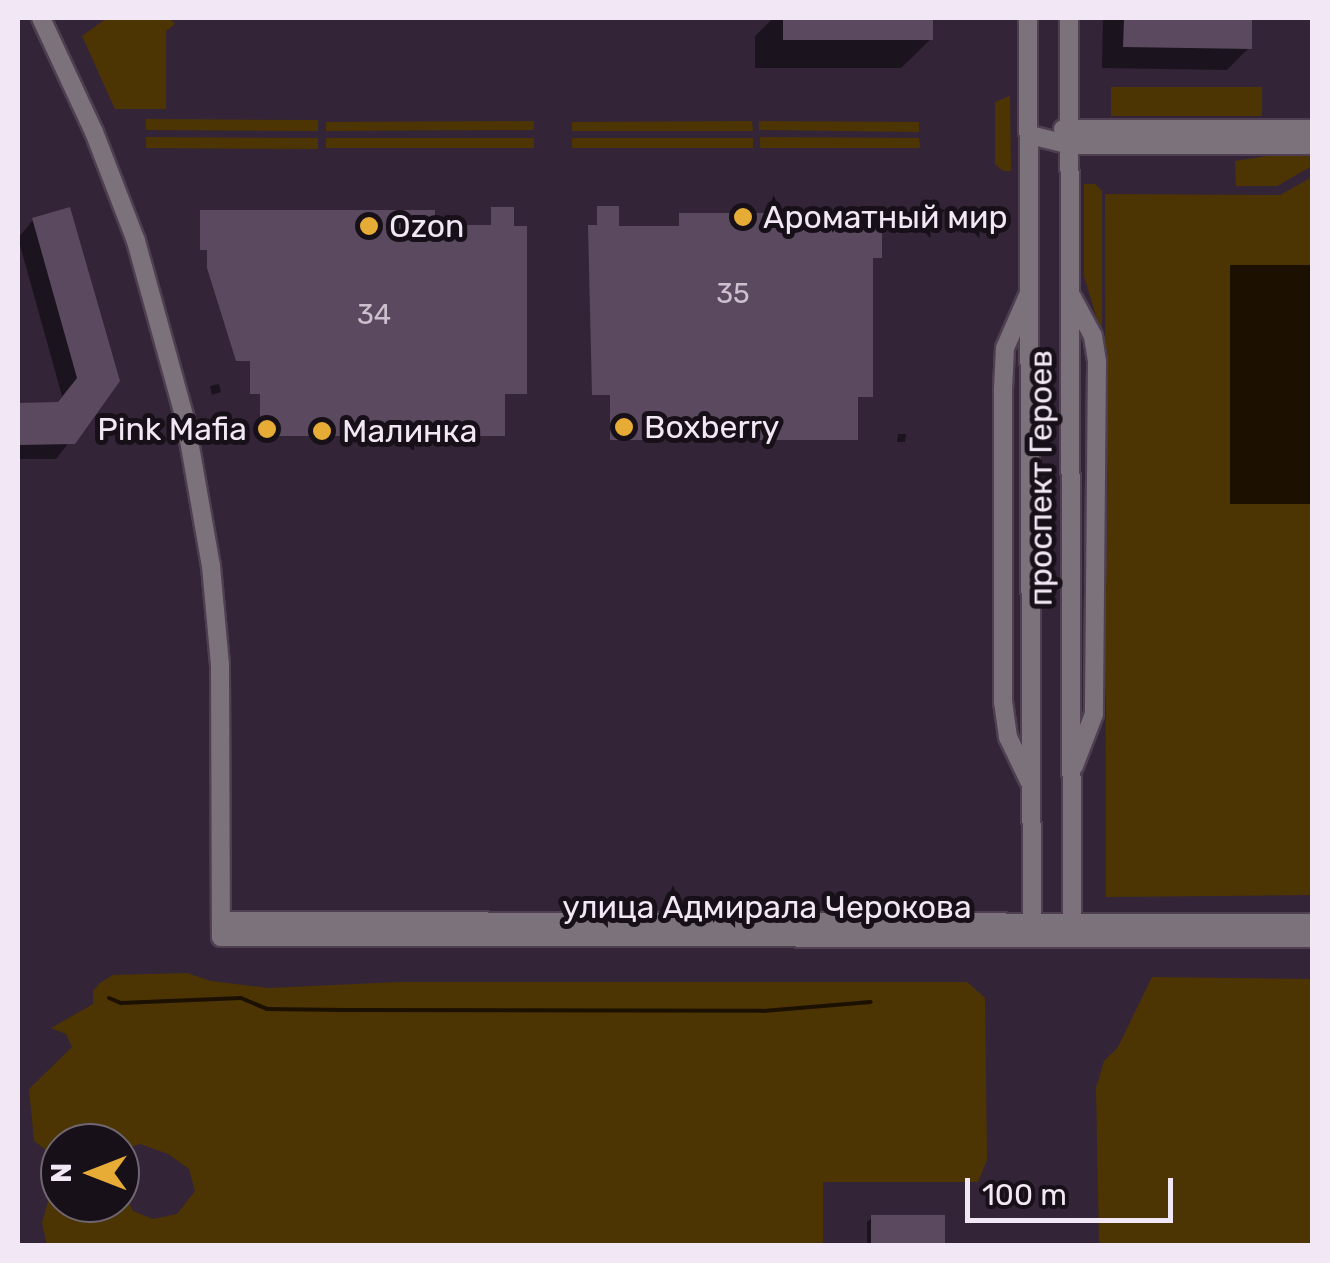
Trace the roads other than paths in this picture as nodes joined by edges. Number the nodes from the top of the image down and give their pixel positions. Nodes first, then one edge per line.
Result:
1 (41, 18) edge
2 (1028, 18) edge
3 (1070, 18) edge
4 (1312, 129) edge
5 (1030, 135) junction
6 (1071, 136) junction
7 (1312, 145) edge
8 (1030, 292) junction
9 (1070, 294) junction
10 (1072, 771) junction
11 (1031, 786) junction
12 (1312, 923) edge
13 (1032, 930) junction
14 (1072, 930) junction
15 (1312, 938) edge

1 - 13 street, улица Адмирала Черокова
2 - 5 street, проспект Героев
3 - 6 street, проспект Героев
4 - 6 street
5 - 6 street
5 - 8 street, проспект Героев
6 - 7 street
6 - 9 street, проспект Героев
8 - 11 street, проспект Героев
8 - 11 street
9 - 10 street, проспект Героев
9 - 10 street
10 - 14 street, проспект Героев
11 - 13 street, проспект Героев
12 - 14 street, улица Адмирала Черокова
13 - 14 street, улица Адмирала Черокова
14 - 15 street, улица Адмирала Черокова

